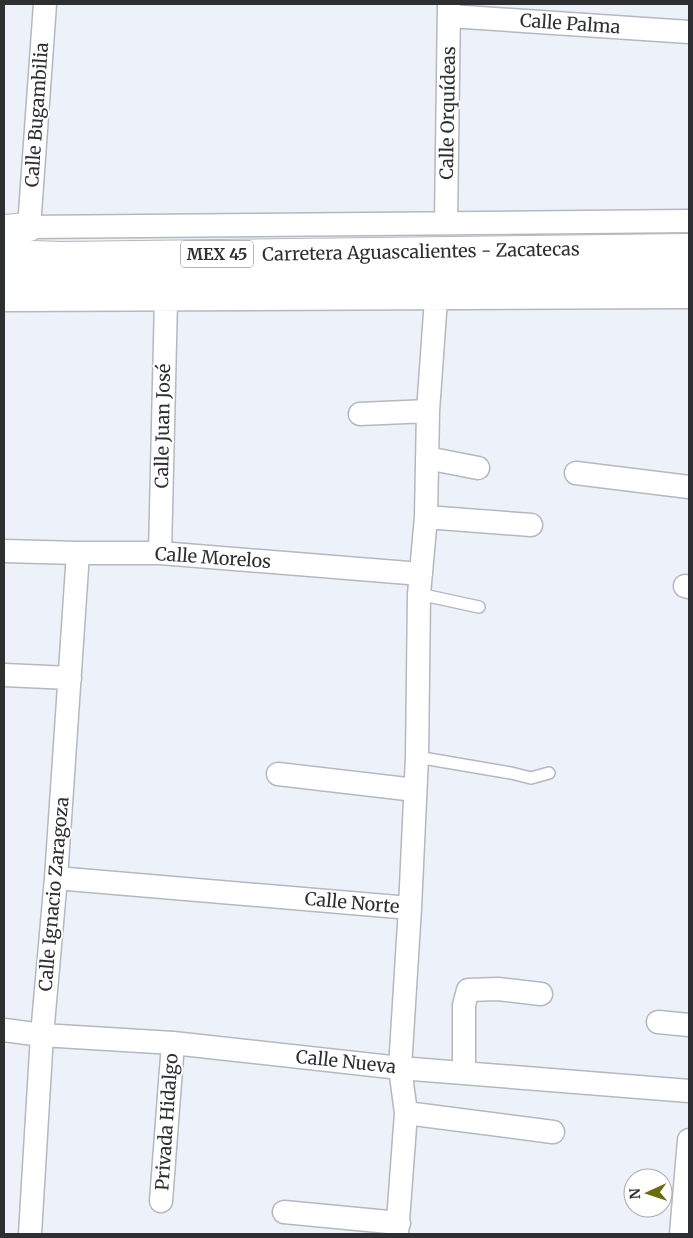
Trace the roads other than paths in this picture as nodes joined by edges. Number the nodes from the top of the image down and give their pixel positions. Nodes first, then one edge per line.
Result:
1 (45, 4) edge
2 (450, 10) edge
3 (689, 32) edge
4 (689, 221) edge
5 (446, 222) junction
6 (16, 228) edge
7 (689, 248) edge
8 (4, 254) edge
9 (689, 275) edge
10 (4, 278) edge
11 (689, 298) edge
12 (166, 299) junction
13 (436, 299) junction
14 (4, 300) edge
15 (428, 410) junction
16 (360, 414) dead end
17 (427, 458) junction
18 (478, 468) dead end
19 (576, 473) dead end
20 (689, 487) edge
21 (426, 517) junction
22 (531, 526) dead end
23 (4, 551) edge
24 (78, 553) junction
25 (160, 553) junction
26 (420, 584) junction
27 (479, 607) dead end
28 (4, 675) edge
29 (70, 678) junction
30 (417, 757) junction
31 (549, 773) dead end
32 (278, 774) dead end
33 (415, 790) junction
34 (56, 878) junction
35 (410, 908) junction
36 (541, 994) dead end
37 (658, 1022) dead end
38 (689, 1024) edge
39 (4, 1030) edge
40 (42, 1035) junction
41 (173, 1043) junction
42 (400, 1068) junction
43 (464, 1072) junction
44 (689, 1092) edge
45 (406, 1113) junction
46 (553, 1132) dead end
47 (689, 1140) edge
48 (161, 1201) dead end
49 (284, 1212) dead end
50 (398, 1229) edge
51 (30, 1234) edge
52 (681, 1234) edge

1 - 6 street, Calle Bugambilia
2 - 3 street, Calle Palma
2 - 5 street, Calle Orquídeas
4 - 5 street
5 - 6 street
7 - 8 highway, Carretera Aguascalientes - Zacatecas / MEX 45
9 - 10 highway, Carretera Aguascalientes - Zacatecas / MEX 45
11 - 13 street
12 - 13 street
12 - 14 street
12 - 25 street, Calle Juan José
13 - 15 street
15 - 16 street
15 - 17 street
17 - 18 street
17 - 21 street
19 - 20 street
21 - 22 street
21 - 26 street
23 - 24 street, Calle Morelos
24 - 25 street, Calle Morelos
24 - 29 street, Calle Ignacio Zaragoza
25 - 26 street, Calle Morelos
26 - 27 lane
26 - 30 street
28 - 29 street
29 - 34 street, Calle Ignacio Zaragoza
30 - 31 lane
30 - 33 street
32 - 33 street
33 - 35 street
34 - 35 street, Calle Norte
34 - 40 street, Calle Ignacio Zaragoza
35 - 42 street, Calle Norte
36 - 43 street
37 - 38 street
39 - 40 street, Calle Nueva
40 - 41 street, Calle Nueva
40 - 51 street, Calle Ignacio Zaragoza
41 - 42 street, Calle Nueva
41 - 48 street, Privada Hidalgo
42 - 43 street, Calle Nueva
42 - 45 street, Calle Norte
43 - 44 street, Calle Nueva
45 - 46 street
45 - 50 street, Calle Norte
47 - 52 street
49 - 50 street

